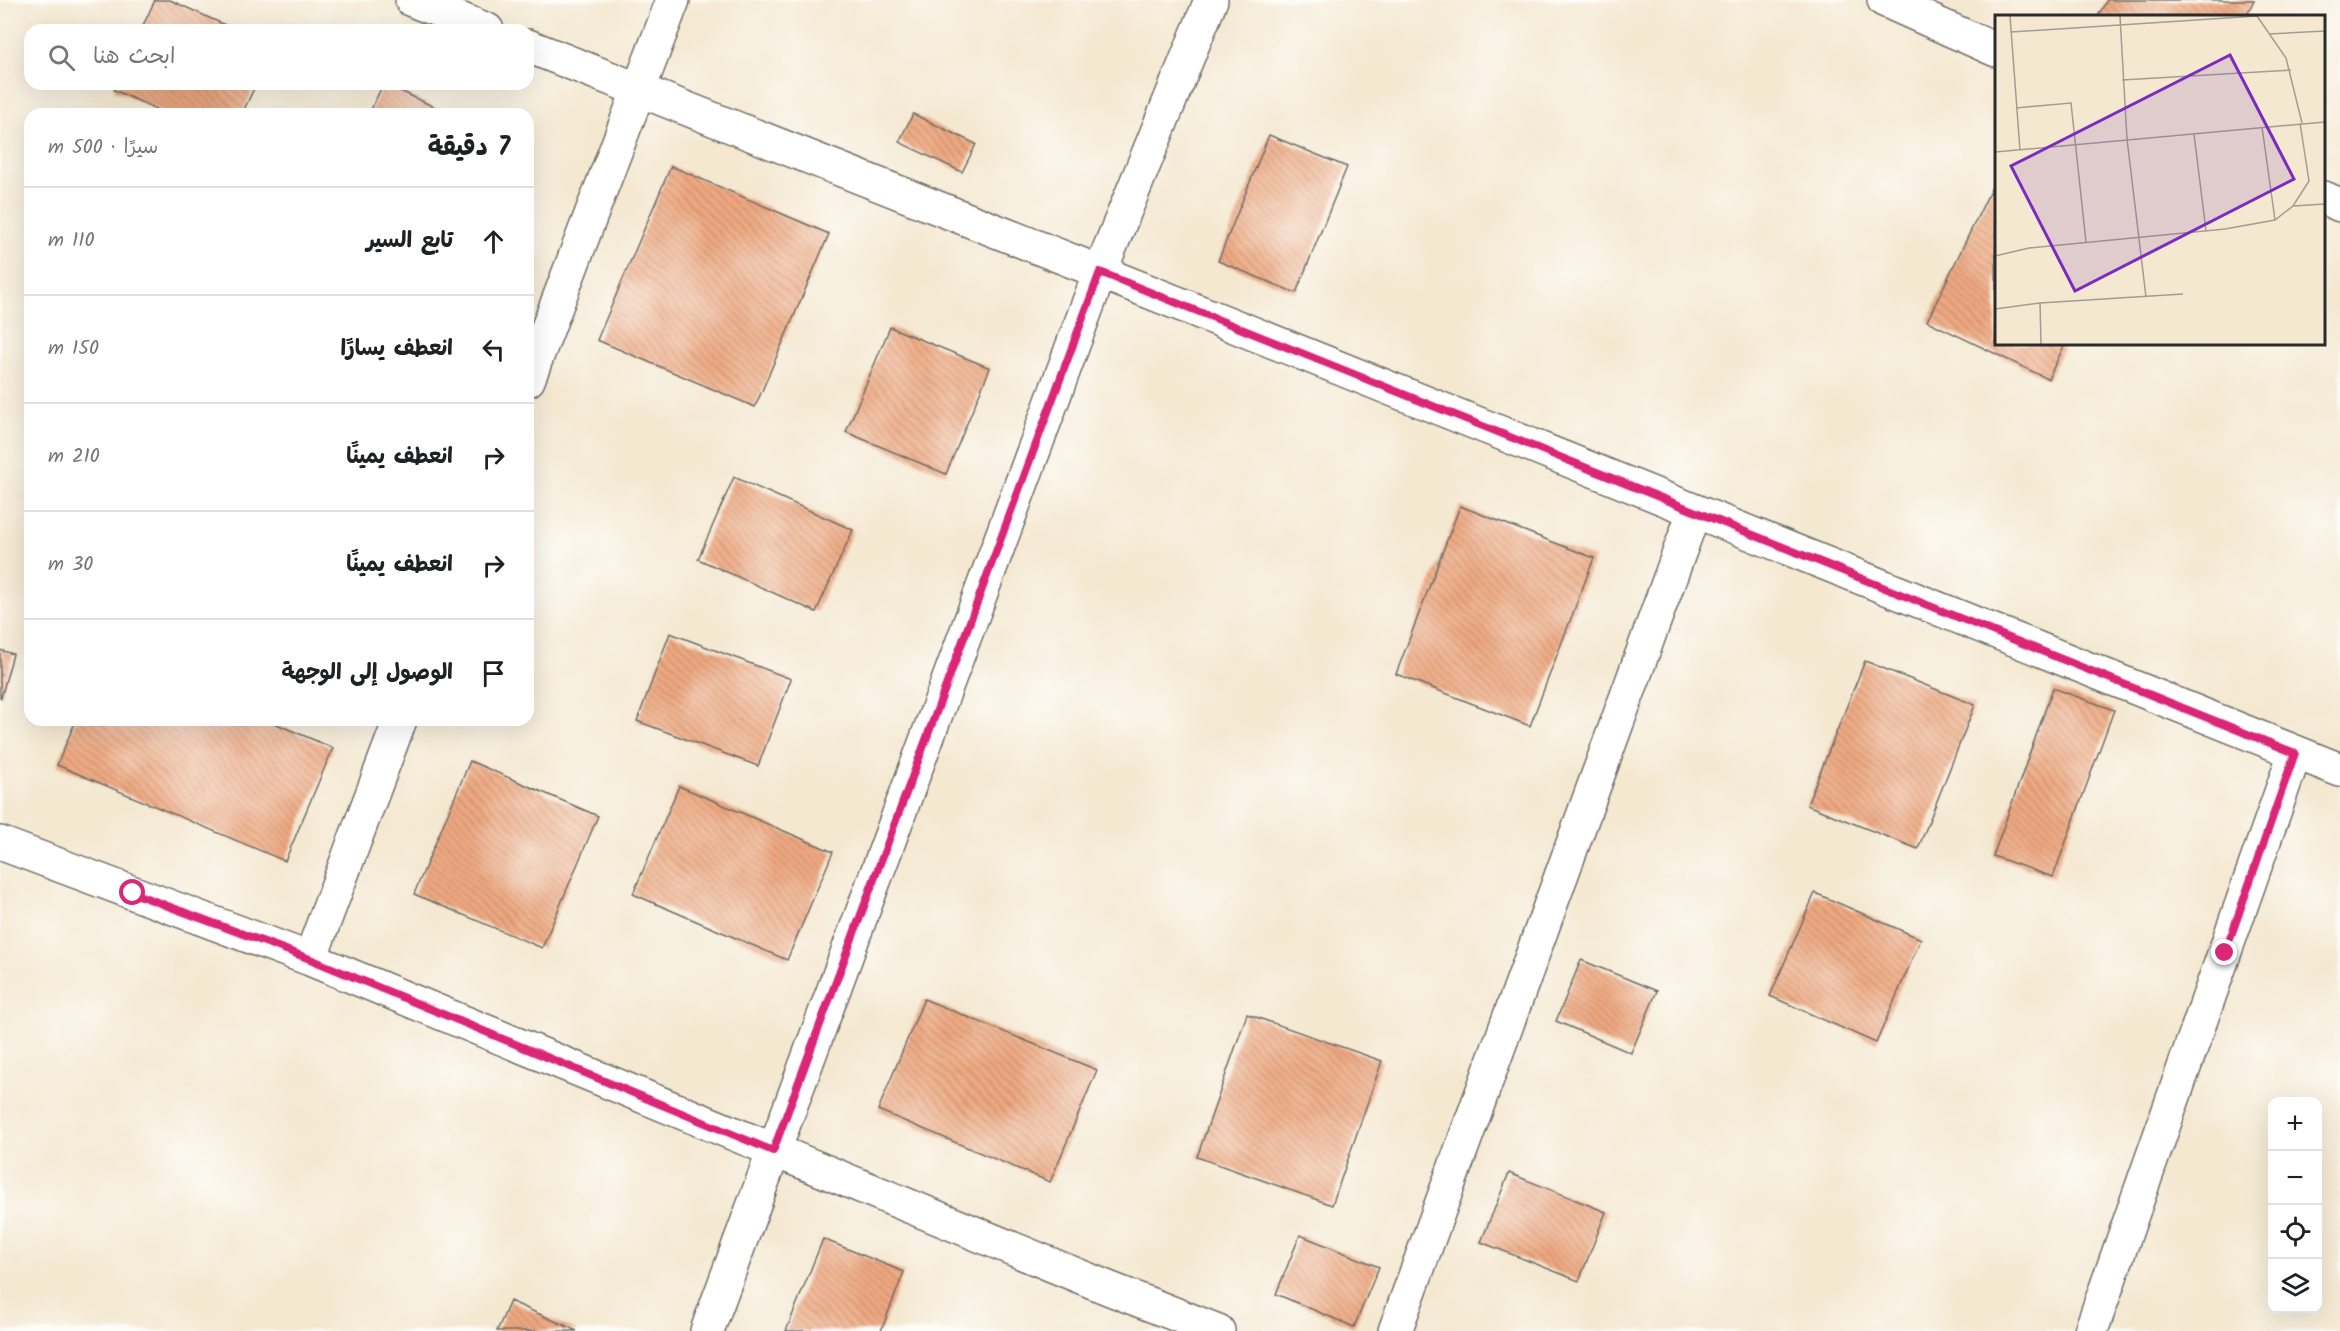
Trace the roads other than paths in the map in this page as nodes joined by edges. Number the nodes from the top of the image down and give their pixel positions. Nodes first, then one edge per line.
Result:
1 (412, 0) edge
2 (673, 0) edge
3 (1211, 0) edge
4 (1884, 0) edge
5 (473, 24) edge
6 (534, 48) edge
7 (1995, 50) edge
8 (638, 90) junction
9 (2325, 198) edge
10 (2340, 205) edge
11 (1100, 272) junction
12 (534, 365) edge
13 (1694, 512) junction
14 (398, 726) edge
15 (2295, 753) junction
16 (2340, 770) edge
17 (0, 843) edge
18 (310, 959) junction
19 (773, 1151) junction
20 (707, 1331) edge
21 (1218, 1331) edge
22 (1395, 1331) edge
23 (2091, 1331) edge

1 - 5 street
2 - 8 street
3 - 11 street
4 - 7 street
6 - 8 street
8 - 11 street
8 - 12 street
9 - 10 street
11 - 13 street
11 - 19 street
13 - 15 street
13 - 22 street
14 - 18 street
15 - 16 street
15 - 23 street
17 - 18 street
18 - 19 street
19 - 20 street
19 - 21 street

